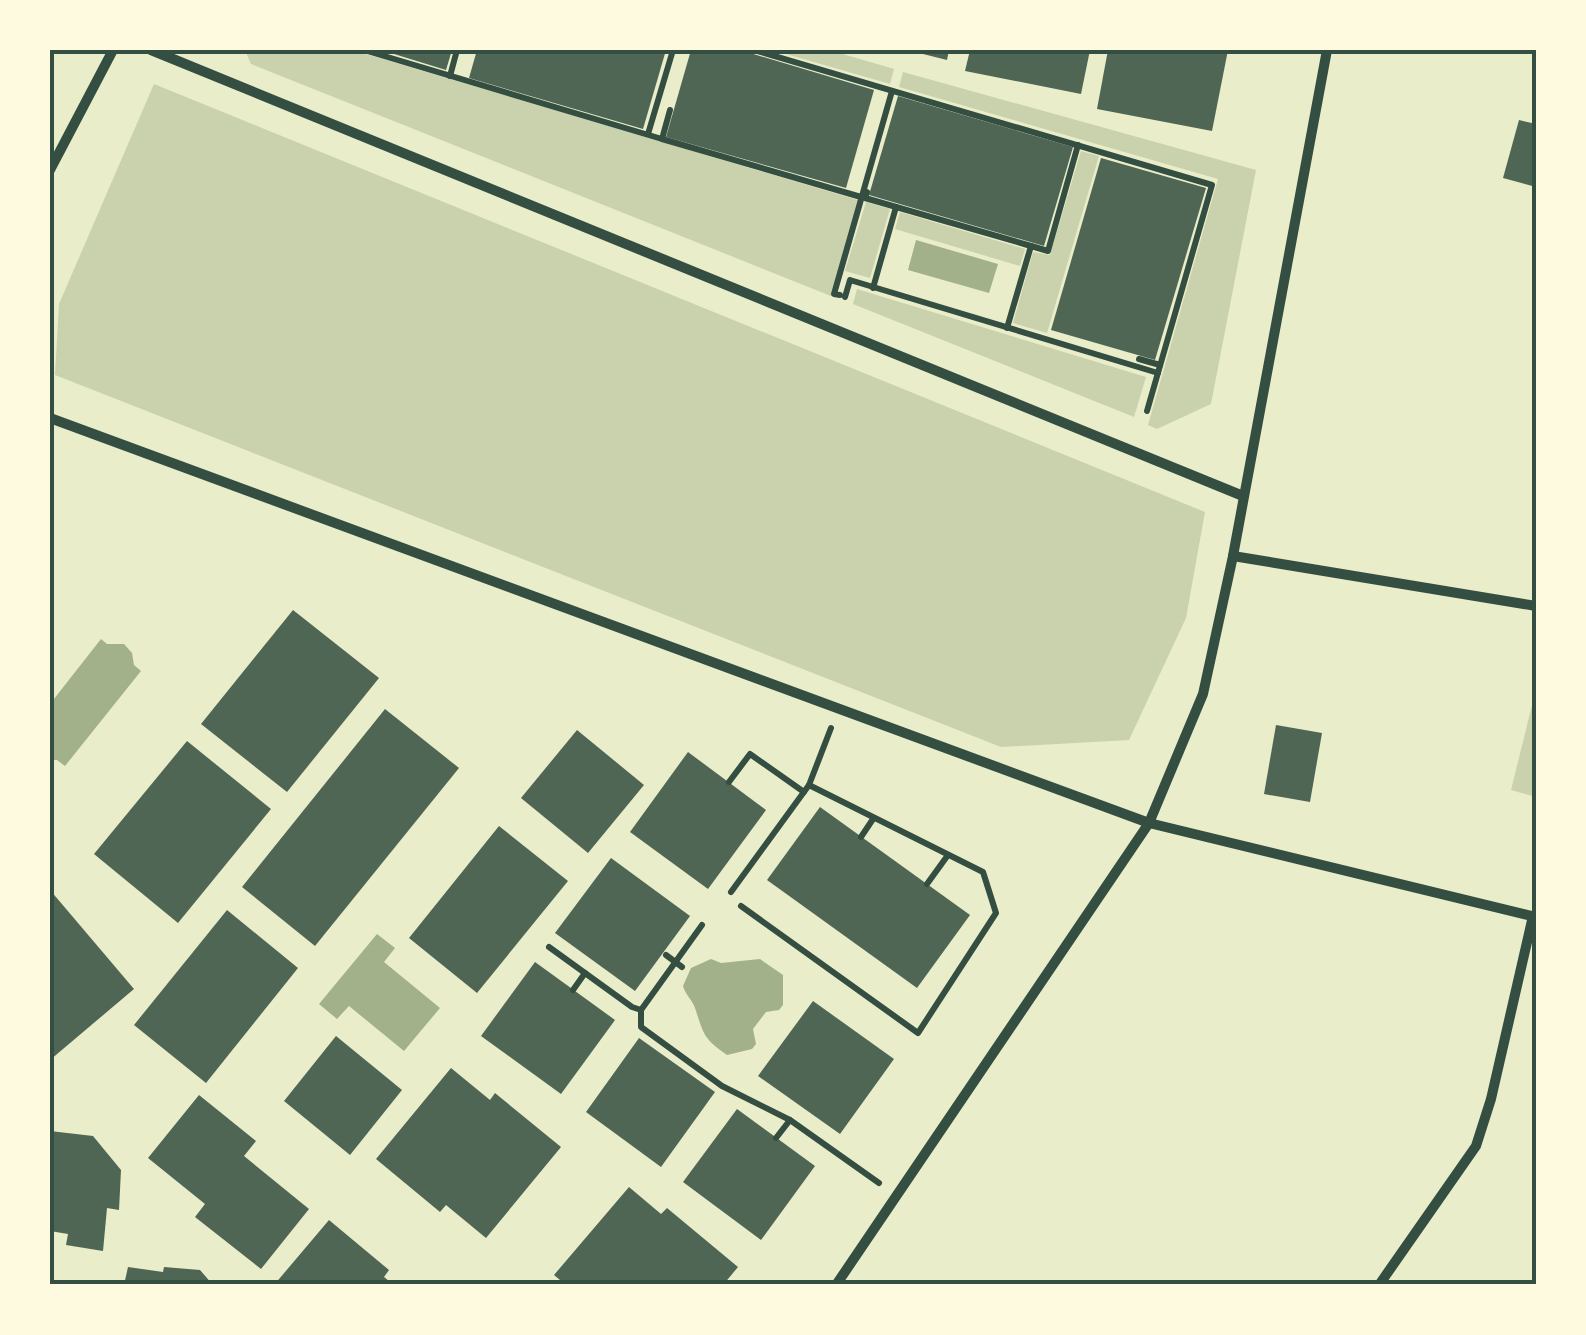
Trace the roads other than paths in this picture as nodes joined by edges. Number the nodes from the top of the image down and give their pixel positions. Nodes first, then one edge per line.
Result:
1 (114, 50) edge
2 (151, 50) edge
3 (1327, 50) edge
4 (50, 170) edge
5 (50, 418) edge
6 (1243, 496) junction
7 (1233, 556) junction
8 (1536, 606) edge
9 (1149, 822) junction
10 (1535, 916) edge
11 (836, 1285) edge
12 (1379, 1285) edge

1 - 4 street
2 - 6 street
3 - 6 street
5 - 9 street
6 - 7 street
7 - 8 street
7 - 9 street
9 - 10 street
9 - 11 street
10 - 12 street

